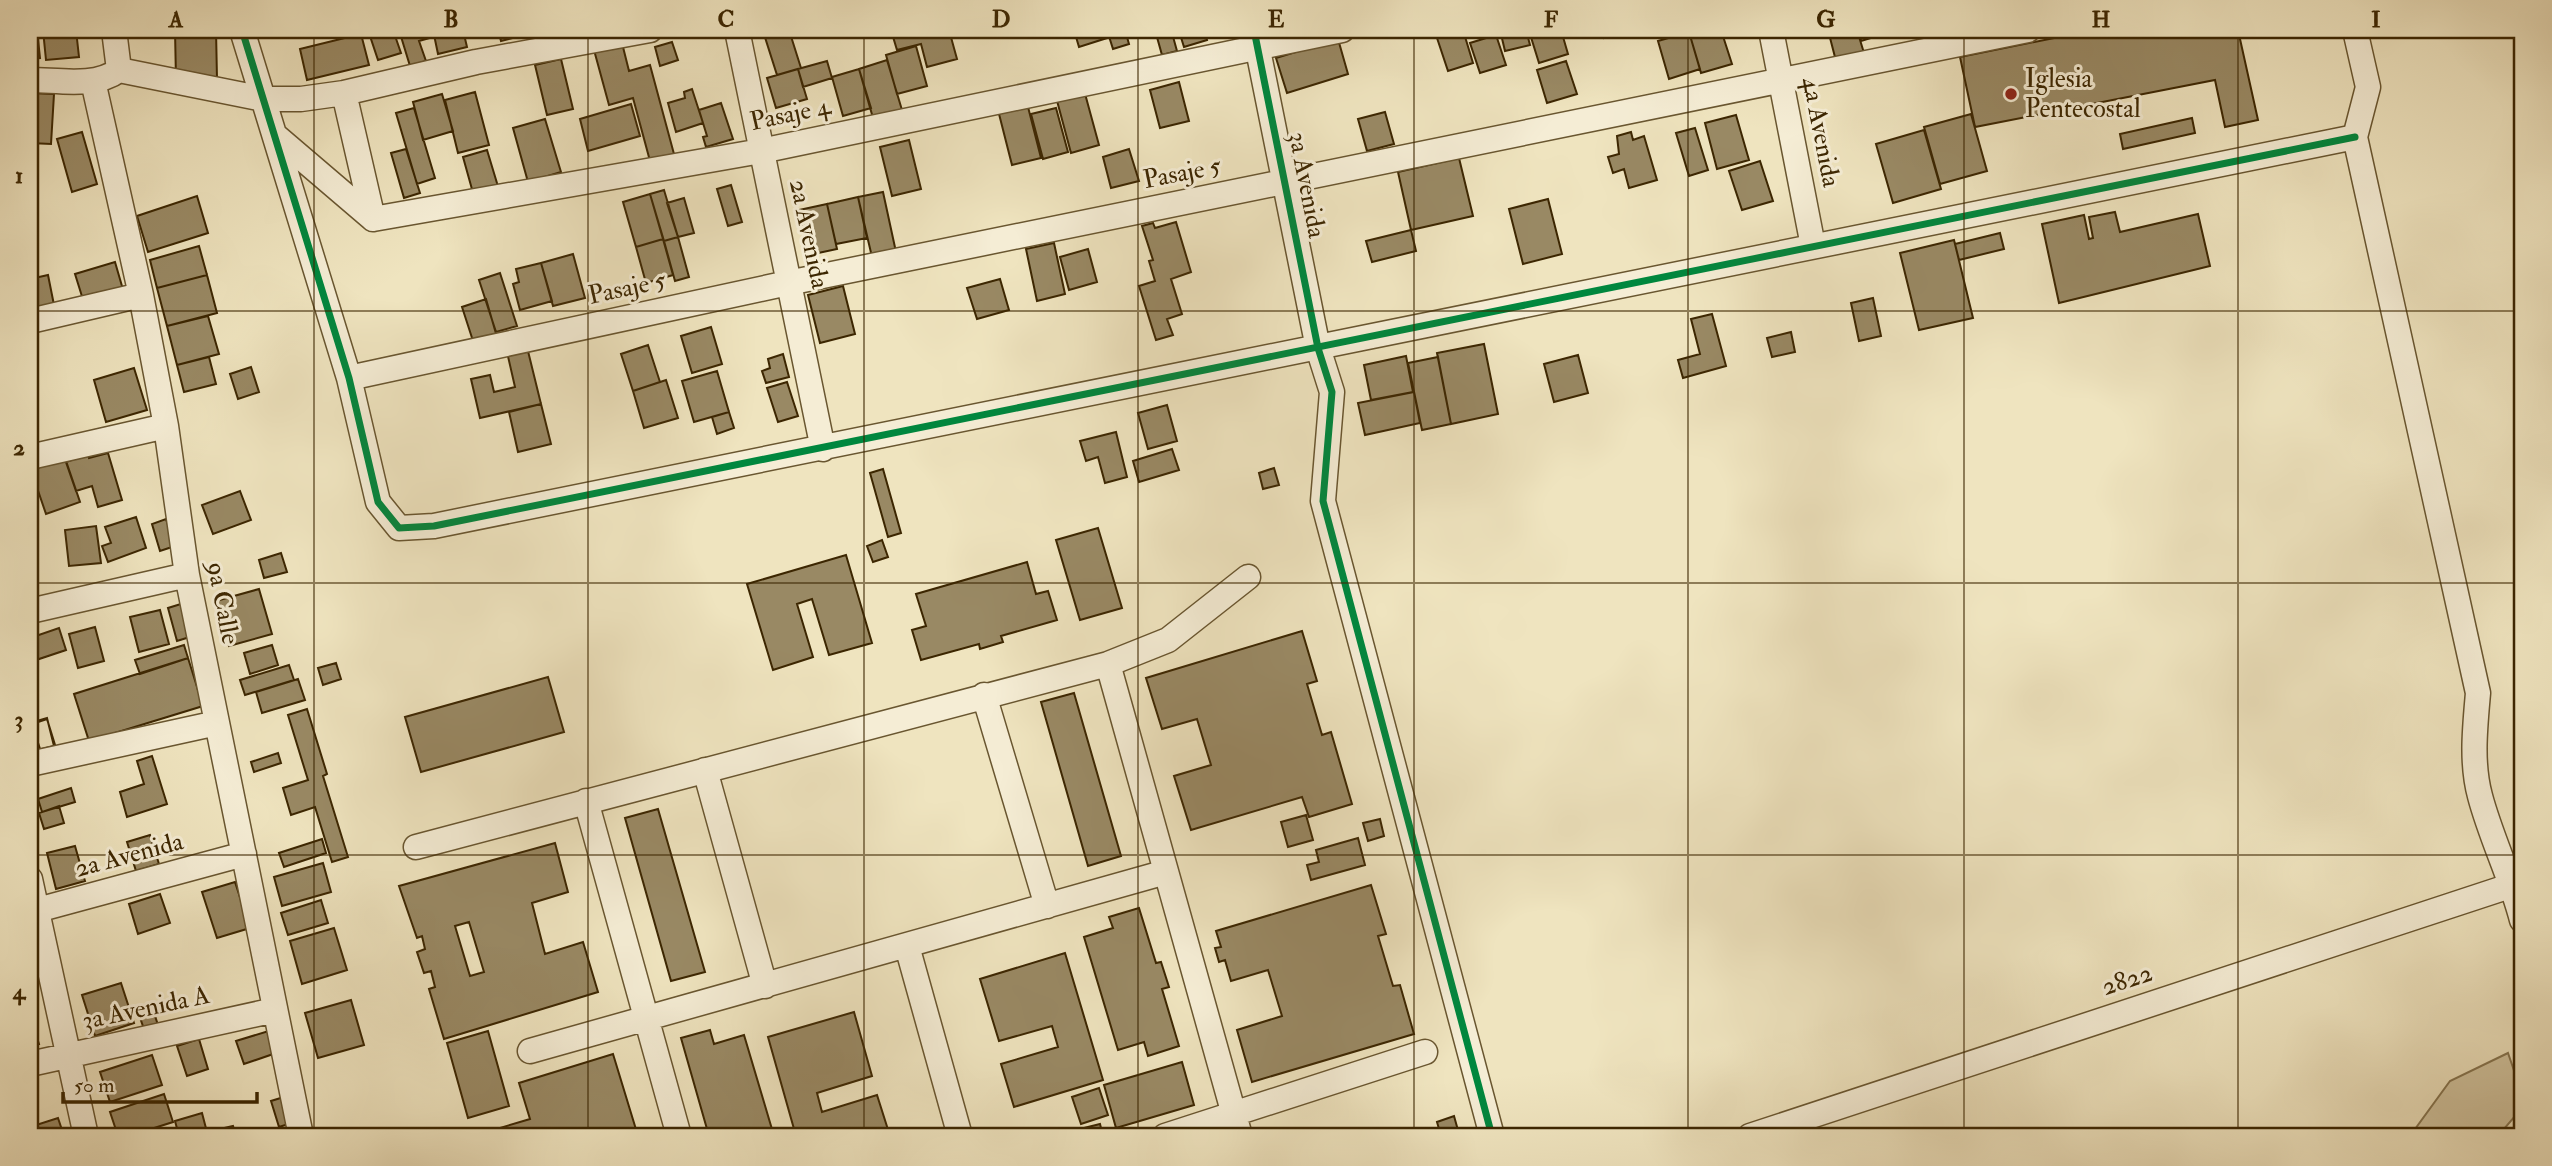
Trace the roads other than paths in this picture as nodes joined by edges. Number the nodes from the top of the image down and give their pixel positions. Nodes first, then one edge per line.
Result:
1 (114, 30) edge
2 (242, 30) edge
3 (650, 30) edge
4 (737, 30) edge
5 (1342, 30) edge
6 (1771, 30) edge
7 (2028, 30) edge
8 (2355, 30) edge
9 (1256, 38) edge
10 (107, 76) junction
11 (1780, 79) junction
12 (30, 80) edge
13 (344, 93) junction
14 (263, 99) junction
15 (276, 136) junction
16 (2356, 137) junction
17 (761, 151) junction
18 (1285, 183) junction
19 (373, 219) junction
20 (1812, 246) junction
21 (788, 283) junction
22 (141, 295) junction
23 (30, 321) edge
24 (1318, 348) junction
25 (349, 378) junction
26 (166, 426) junction
27 (823, 449) junction
28 (30, 457) edge
29 (187, 575) junction
30 (1248, 578) dead end
31 (30, 611) edge
32 (1108, 664) junction
33 (984, 695) junction
34 (217, 723) junction
35 (30, 764) edge
36 (705, 770) junction
37 (586, 801) junction
38 (416, 847) dead end
39 (244, 854) junction
40 (1166, 872) junction
41 (30, 879) edge
42 (2518, 883) edge
43 (1047, 905) junction
44 (33, 912) edge
45 (2522, 920) edge
46 (906, 946) junction
47 (765, 986) junction
48 (275, 1010) junction
49 (646, 1019) junction
50 (530, 1051) dead end
51 (1425, 1052) dead end
52 (68, 1055) junction
53 (30, 1064) edge
54 (1237, 1126) edge
55 (86, 1136) edge
56 (301, 1136) edge
57 (679, 1136) edge
58 (960, 1136) edge
59 (1165, 1136) edge
60 (1492, 1136) edge
61 (1750, 1136) edge

1 - 10 street, 9a Calle
2 - 14 street
3 - 13 street
4 - 17 street, 2a Avenida
5 - 9 street, Pasaje 4
6 - 11 street, 4a Avenida
7 - 11 street, Pasaje 5
8 - 16 street
9 - 17 street, Pasaje 4
9 - 18 street, 3a Avenida
10 - 12 street
10 - 14 street
10 - 22 street, 9a Calle
11 - 18 street, Pasaje 5
11 - 20 street, 4a Avenida
13 - 14 street
13 - 19 street
14 - 15 street
15 - 19 street
15 - 25 street
16 - 20 street
16 - 42 street
17 - 19 street, Pasaje 4
17 - 21 street, 2a Avenida
18 - 21 street, Pasaje 5
18 - 24 street, 3a Avenida
20 - 24 street
21 - 25 street, Pasaje 5
21 - 27 street, 2a Avenida
22 - 23 street
22 - 26 street, 9a Calle
24 - 27 street
24 - 60 street, 3a Avenida
25 - 27 street
26 - 28 street
26 - 29 street, 9a Calle
29 - 31 street
29 - 34 street, 9a Calle
30 - 32 street
32 - 33 street
32 - 40 street
33 - 36 street
33 - 43 street
34 - 35 street
34 - 39 street, 9a Calle
36 - 37 street
36 - 47 street
37 - 38 street
37 - 49 street
39 - 44 street, 2a Avenida
39 - 48 street, 9a Calle
40 - 43 street
40 - 54 street
41 - 44 street
42 - 45 street
42 - 61 street, 2822
43 - 46 street
44 - 52 street
46 - 47 street
46 - 58 street
47 - 49 street
48 - 52 street, 3a Avenida A
48 - 56 street, 9a Calle
49 - 50 street
49 - 57 street
51 - 54 street
52 - 53 street, 3a Avenida A
52 - 55 street
54 - 59 street

